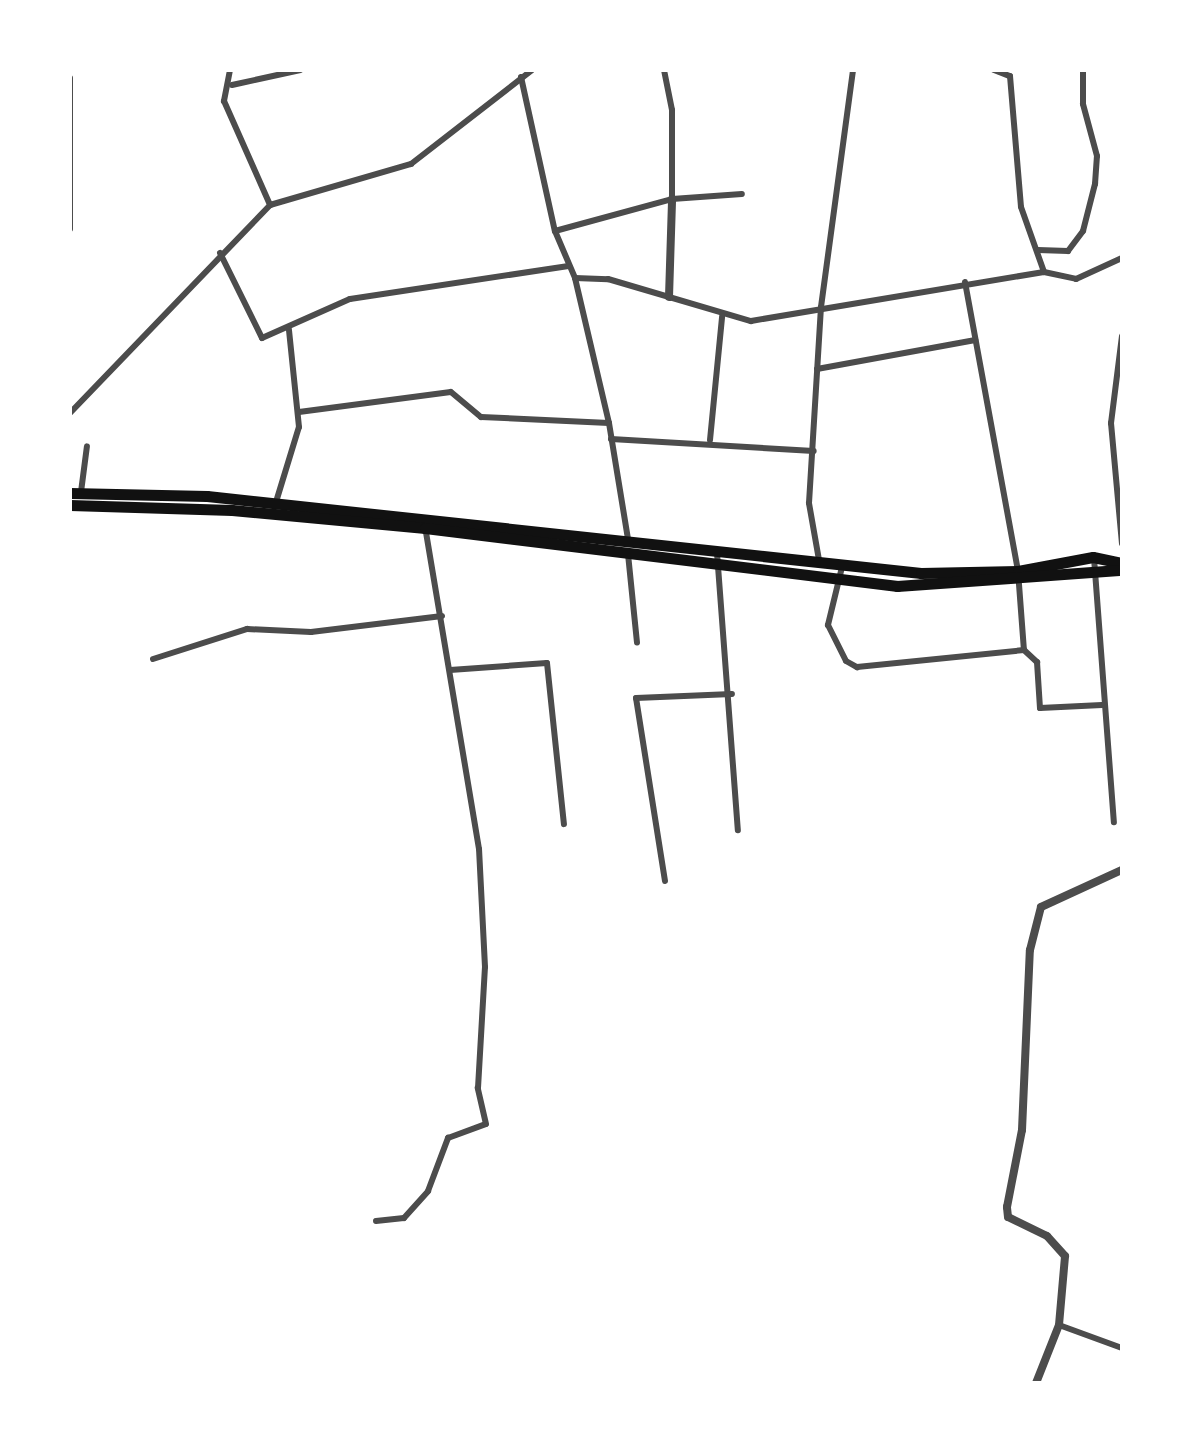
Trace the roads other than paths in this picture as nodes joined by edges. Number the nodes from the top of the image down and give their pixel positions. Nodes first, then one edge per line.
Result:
1 (230, 70) edge
2 (300, 70) edge
3 (532, 70) edge
4 (664, 70) edge
5 (853, 70) edge
6 (994, 70) edge
7 (1083, 70) edge
8 (70, 78) edge
9 (521, 78) junction
10 (232, 85) junction
11 (742, 194) dead end
12 (672, 199) junction
13 (270, 205) junction
14 (70, 230) edge
15 (554, 231) junction
16 (1038, 250) junction
17 (220, 252) junction
18 (1122, 258) edge
19 (568, 266) junction
20 (1044, 272) junction
21 (575, 278) junction
22 (965, 282) junction
23 (669, 297) junction
24 (822, 308) junction
25 (722, 316) junction
26 (289, 330) junction
27 (1122, 336) edge
28 (975, 340) junction
29 (817, 369) junction
30 (299, 412) junction
31 (70, 413) edge
32 (609, 423) junction
33 (611, 439) junction
34 (710, 440) junction
35 (87, 446) dead end
36 (814, 451) junction
37 (75, 494) edge
38 (276, 503) junction
39 (70, 505) edge
40 (429, 523) junction
41 (1122, 544) edge
42 (628, 546) junction
43 (717, 559) junction
44 (1096, 562) junction
45 (820, 565) junction
46 (1122, 566) edge
47 (842, 567) junction
48 (1018, 577) junction
49 (837, 582) junction
50 (442, 616) junction
51 (637, 643) dead end
52 (1024, 650) junction
53 (153, 659) dead end
54 (450, 670) junction
55 (732, 694) junction
56 (1102, 705) junction
57 (1114, 822) dead end
58 (564, 824) dead end
59 (738, 830) dead end
60 (1122, 870) edge
61 (665, 882) dead end
62 (376, 1221) dead end
63 (1059, 1325) junction
64 (1122, 1348) edge
65 (1036, 1383) edge

1 - 10 street
2 - 10 street
3 - 9 street
4 - 12 street
5 - 24 street
6 - 16 street
7 - 16 street
8 - 14 street
9 - 13 street
9 - 15 street
10 - 13 street
11 - 12 street
12 - 15 street
12 - 23 street
13 - 17 street
15 - 19 street
16 - 20 street
17 - 26 street
17 - 31 street
18 - 20 street
19 - 21 street
19 - 26 street
20 - 22 street
21 - 23 street
21 - 32 street
22 - 24 street
22 - 28 street
23 - 25 street
24 - 25 street
24 - 29 street
25 - 34 street
26 - 30 street
27 - 41 street
28 - 29 street
28 - 48 street
29 - 36 street
30 - 32 street
30 - 38 street
32 - 33 street
33 - 34 street
33 - 42 street
34 - 36 street
35 - 37 street
36 - 45 street
37 - 38 highway
38 - 40 highway
39 - 40 highway
40 - 42 highway
40 - 50 street
42 - 43 highway
42 - 51 street
43 - 45 highway
43 - 49 highway
43 - 55 street
44 - 46 highway
44 - 48 highway
44 - 56 street
45 - 47 highway
47 - 48 highway
47 - 49 street
48 - 49 highway
48 - 52 street
49 - 52 street
50 - 53 street
50 - 54 street
52 - 56 street
54 - 58 street
54 - 62 street
55 - 59 street
55 - 61 street
56 - 57 street
60 - 63 street
63 - 64 street
63 - 65 street

